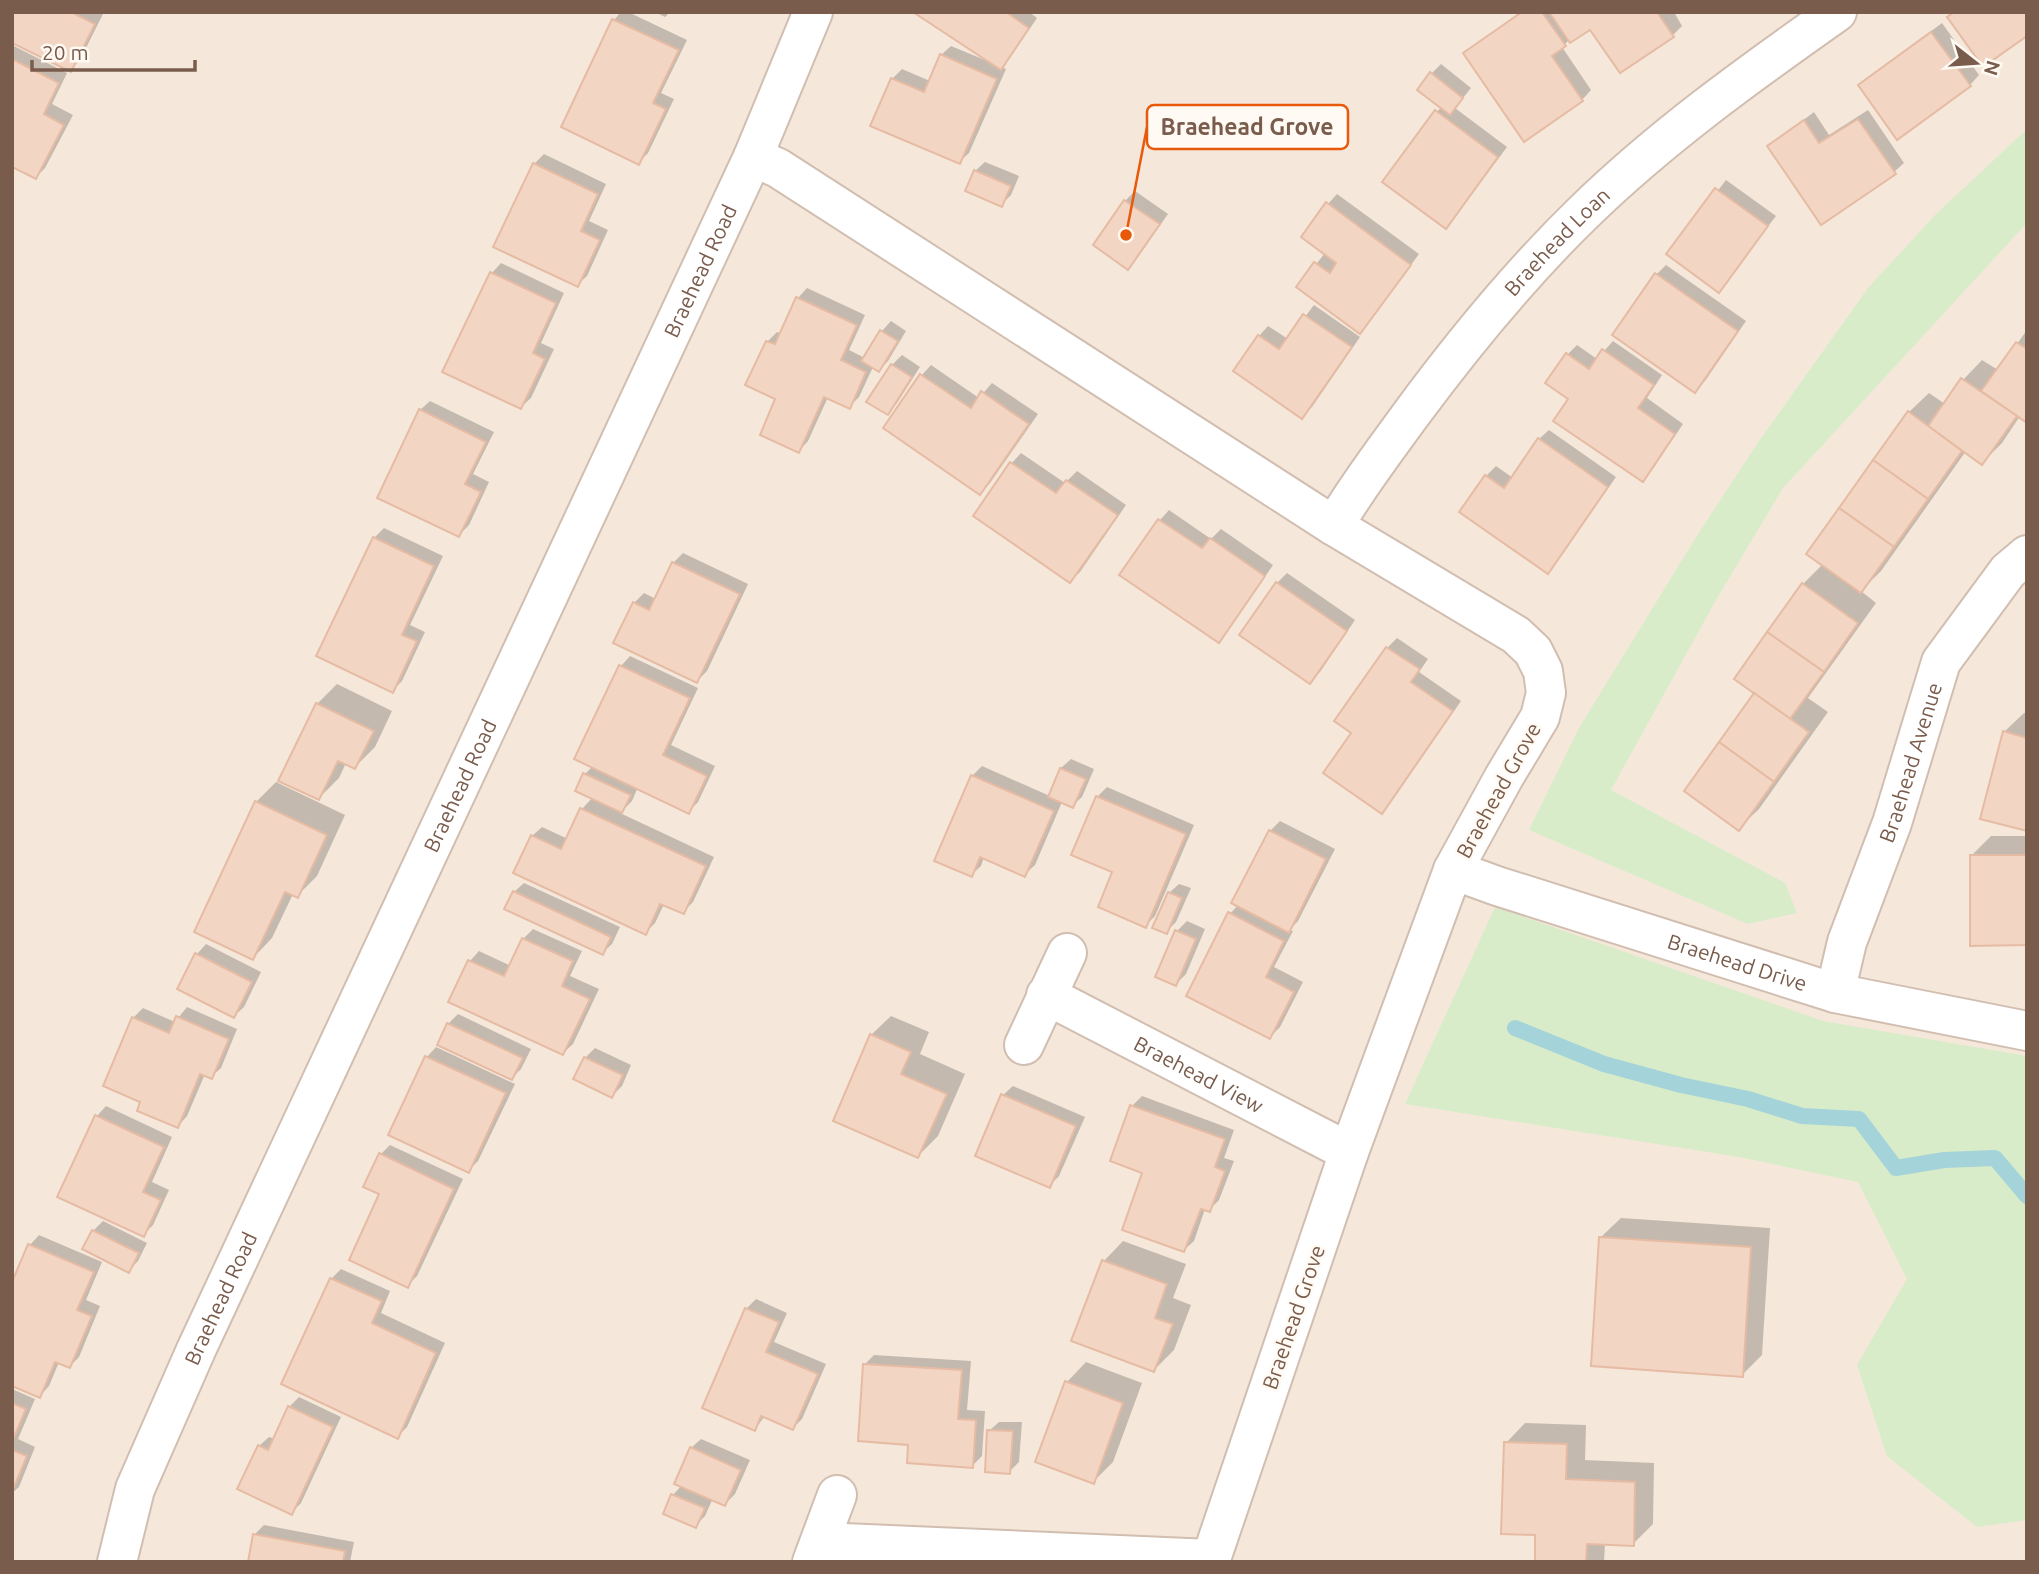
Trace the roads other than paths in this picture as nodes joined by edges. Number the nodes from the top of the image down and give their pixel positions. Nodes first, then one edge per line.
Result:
1 (813, 12) edge
2 (1837, 12) edge
3 (753, 157) junction
4 (1334, 526) junction
5 (2027, 555) edge
6 (1453, 870) junction
7 (1067, 953) dead end
8 (1835, 993) junction
9 (1046, 995) junction
10 (2027, 1031) edge
11 (1024, 1045) dead end
12 (1349, 1152) junction
13 (837, 1495) dead end
14 (817, 1552) edge
15 (1211, 1560) edge
16 (117, 1562) edge

1 - 3 street, Braehead Road
2 - 4 street, Braehead Loan
3 - 4 street, Braehead Grove
3 - 16 street, Braehead Road
4 - 6 street, Braehead Grove
5 - 8 street, Braehead Avenue
6 - 8 street, Braehead Drive
6 - 12 street, Braehead Grove
7 - 9 street
8 - 10 street, Braehead Drive
9 - 11 street
9 - 12 street, Braehead View
12 - 15 street, Braehead Grove
13 - 14 street
14 - 15 street

